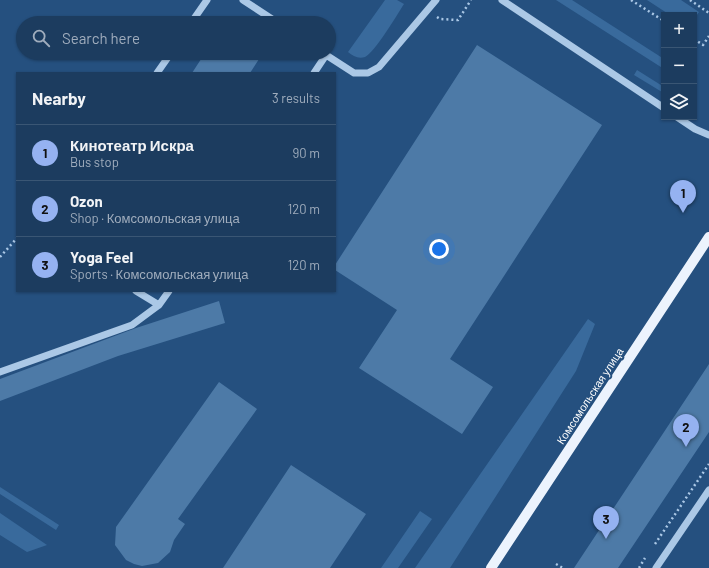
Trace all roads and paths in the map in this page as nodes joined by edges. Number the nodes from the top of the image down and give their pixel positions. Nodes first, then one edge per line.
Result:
1 (207, 0) edge
2 (243, 0) edge
3 (436, 0) edge
4 (471, 0) edge
5 (502, 0) edge
6 (631, 0) edge
7 (690, 0) edge
8 (427, 11) junction
9 (709, 13) edge
10 (196, 16) edge
11 (267, 16) edge
12 (661, 19) edge
13 (709, 36) edge
14 (697, 41) edge
15 (166, 60) edge
16 (322, 60) edge
17 (334, 60) edge
18 (158, 72) edge
19 (315, 72) edge
20 (661, 106) edge
21 (682, 120) edge
22 (709, 135) edge
23 (709, 237) edge
24 (16, 239) edge
25 (0, 257) edge
26 (138, 292) edge
27 (168, 292) edge
28 (159, 305) junction
29 (0, 372) edge
30 (709, 464) edge
31 (709, 490) edge
32 (652, 548) dead end
33 (648, 555) dead end
34 (556, 564) dead end
35 (491, 568) edge
36 (563, 568) edge
37 (639, 568) edge
38 (656, 568) edge

1 - 10 street
2 - 11 street
3 - 8 street
4 - 8 path
5 - 20 street
6 - 12 path
7 - 9 path
8 - 17 street
13 - 14 path
15 - 18 street
16 - 19 street
21 - 22 street
23 - 35 main road, Комсомольская улица
24 - 25 path
26 - 28 street
27 - 28 street
28 - 29 street
30 - 32 path
31 - 38 street
33 - 37 path
34 - 36 path

